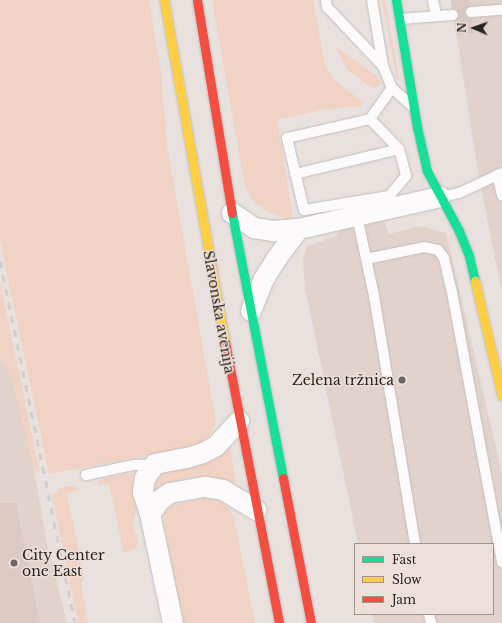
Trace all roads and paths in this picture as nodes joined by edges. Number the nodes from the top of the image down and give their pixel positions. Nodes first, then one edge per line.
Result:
1 (164, 0) edge
2 (197, 0) edge
3 (326, 0) edge
4 (372, 0) edge
5 (396, 0) edge
6 (434, 0) edge
7 (502, 10) edge
8 (470, 12) dead end
9 (453, 15) dead end
10 (436, 16) junction
11 (400, 19) junction
12 (383, 66) junction
13 (392, 88) junction
14 (414, 107) junction
15 (370, 119) junction
16 (399, 149) junction
17 (295, 174) junction
18 (500, 174) edge
19 (502, 195) edge
20 (440, 197) junction
21 (232, 213) junction
22 (356, 216) junction
23 (299, 229) junction
24 (366, 259) junction
25 (251, 311) junction
26 (502, 396) edge
27 (239, 421) junction
28 (155, 464) junction
29 (86, 475) dead end
30 (256, 510) junction
31 (150, 514) junction
32 (415, 543) edge
33 (499, 557) edge
34 (173, 623) edge
35 (279, 623) edge
36 (311, 623) edge

1 - 27 main road, Slavonska avenija
2 - 21 main road
3 - 12 lane
4 - 12 lane
5 - 11 main road
6 - 10 lane
7 - 8 lane
9 - 10 lane
10 - 11 lane
11 - 14 main road
12 - 13 lane
13 - 14 lane
13 - 15 lane
14 - 20 main road
15 - 16 lane
15 - 17 lane
16 - 17 lane
16 - 17 lane
18 - 19 lane
18 - 20 lane
20 - 22 street
20 - 26 main road
21 - 23 street
21 - 25 main road
22 - 23 street
22 - 24 lane
23 - 25 street
24 - 32 lane
24 - 33 lane
25 - 36 main road
27 - 28 street
27 - 30 main road, Slavonska avenija
28 - 29 lane
28 - 31 street
30 - 31 street
30 - 35 main road, Slavonska avenija
31 - 34 street

